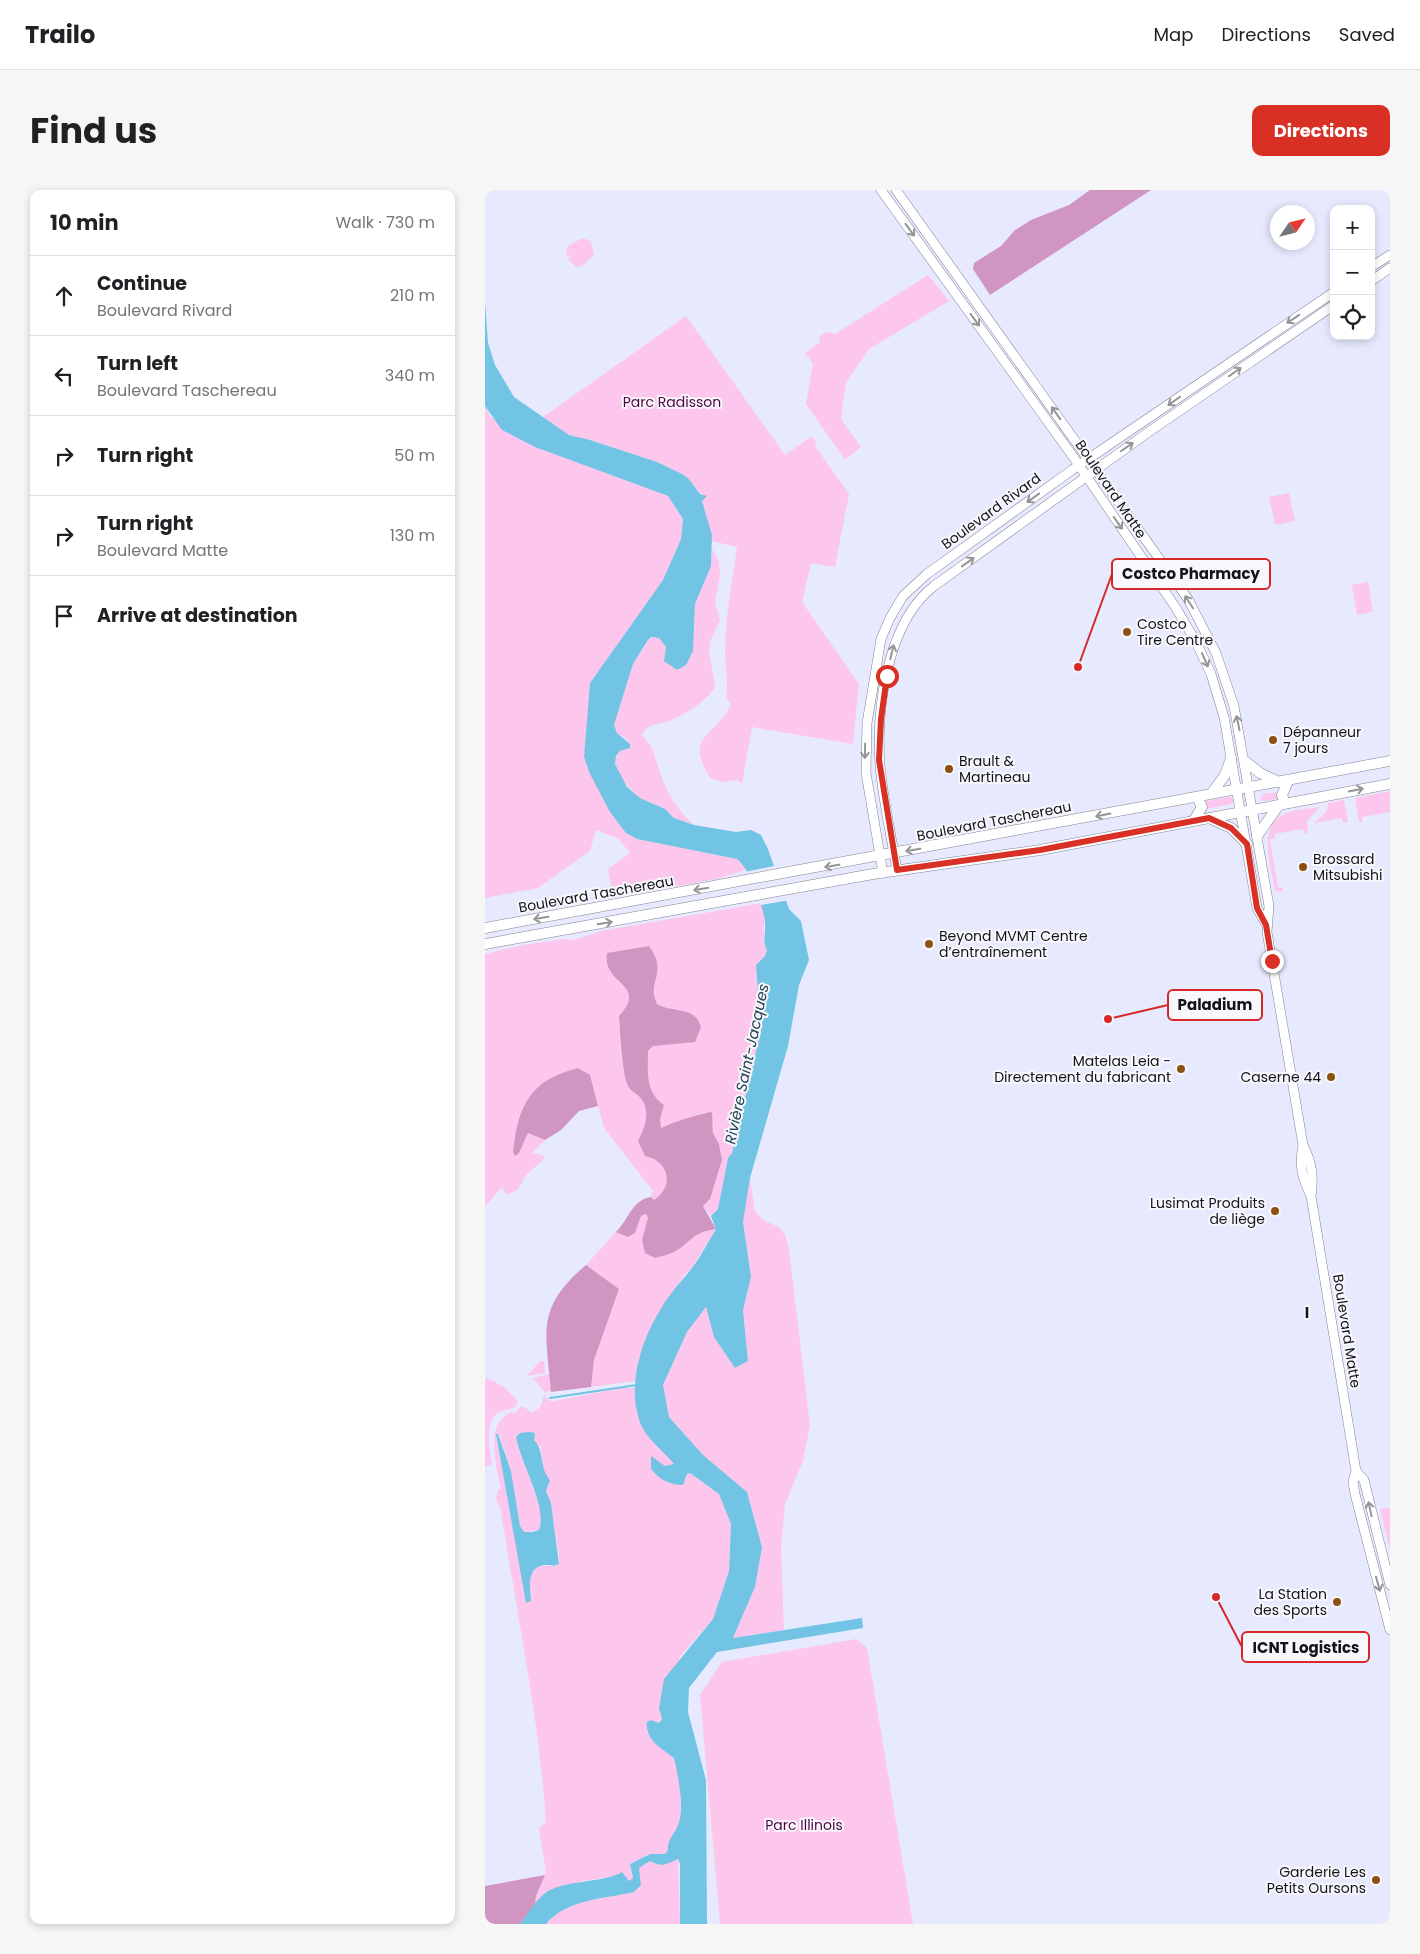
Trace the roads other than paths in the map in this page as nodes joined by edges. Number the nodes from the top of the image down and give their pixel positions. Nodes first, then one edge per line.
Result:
1 (881, 190) edge
2 (896, 190) edge
3 (1390, 255) edge
4 (1375, 264) edge
5 (1390, 268) edge
6 (1375, 277) edge
7 (1330, 295) edge
8 (1330, 308) edge
9 (1089, 459) junction
10 (1079, 466) junction
11 (1097, 469) junction
12 (1086, 477) junction
13 (1231, 758) junction
14 (1245, 761) junction
15 (1390, 761) edge
16 (1283, 782) junction
17 (1390, 784) edge
18 (1249, 788) junction
19 (1237, 790) junction
20 (1211, 794) junction
21 (1197, 797) junction
22 (1282, 804) junction
23 (1252, 809) junction
24 (1241, 811) junction
25 (1209, 818) junction
26 (1195, 820) junction
27 (1257, 836) junction
28 (1247, 844) junction
29 (894, 854) junction
30 (880, 857) junction
31 (897, 870) junction
32 (883, 872) junction
33 (1266, 925) junction
34 (485, 928) edge
35 (485, 944) edge
36 (1356, 1470) junction
37 (1390, 1585) edge
38 (1390, 1630) edge

1 -> 10 main road, Boulevard Matte
9 -> 2 main road, Boulevard Matte
3 - 4 main road
5 - 6 main road
7 -> 9 main road, Boulevard Rivard
11 -> 8 main road, Boulevard Rivard
9 - 10 main road, Boulevard Rivard
9 - 11 main road, Boulevard Matte
10 - 12 main road, Boulevard Matte
10 -> 30 main road, Boulevard Rivard
11 - 12 main road, Boulevard Rivard
14 -> 11 main road, Boulevard Matte
12 -> 13 main road, Boulevard Matte
29 -> 12 main road, Boulevard Rivard
13 - 19 main road, Boulevard Matte
13 - 20 main road
14 - 16 main road
14 - 18 main road, Boulevard Matte
15 - 16 main road, Boulevard Taschereau
16 - 18 main road, Boulevard Taschereau
16 - 22 main road
22 -> 17 main road
18 - 19 main road, Boulevard Taschereau
18 - 23 main road, Boulevard Matte
19 - 20 main road, Boulevard Taschereau
19 - 24 main road, Boulevard Matte
20 - 21 main road, Boulevard Taschereau
21 - 26 main road
21 -> 29 main road, Boulevard Taschereau
22 - 23 main road
22 - 27 main road
23 - 24 main road
23 - 27 main road, Boulevard Matte
24 - 25 main road
24 - 28 main road, Boulevard Matte
25 - 26 main road
25 - 28 main road
26 - 31 main road
27 - 33 main road, Boulevard Matte
28 - 33 main road, Boulevard Matte
29 - 30 main road, Boulevard Taschereau
29 - 31 main road, Boulevard Rivard
30 - 32 main road, Boulevard Rivard
30 -> 34 main road, Boulevard Taschereau
31 - 32 main road
35 -> 32 main road
33 - 36 main road, Boulevard Matte
37 -> 36 main road, Boulevard Matte
36 -> 38 main road, Boulevard Matte

